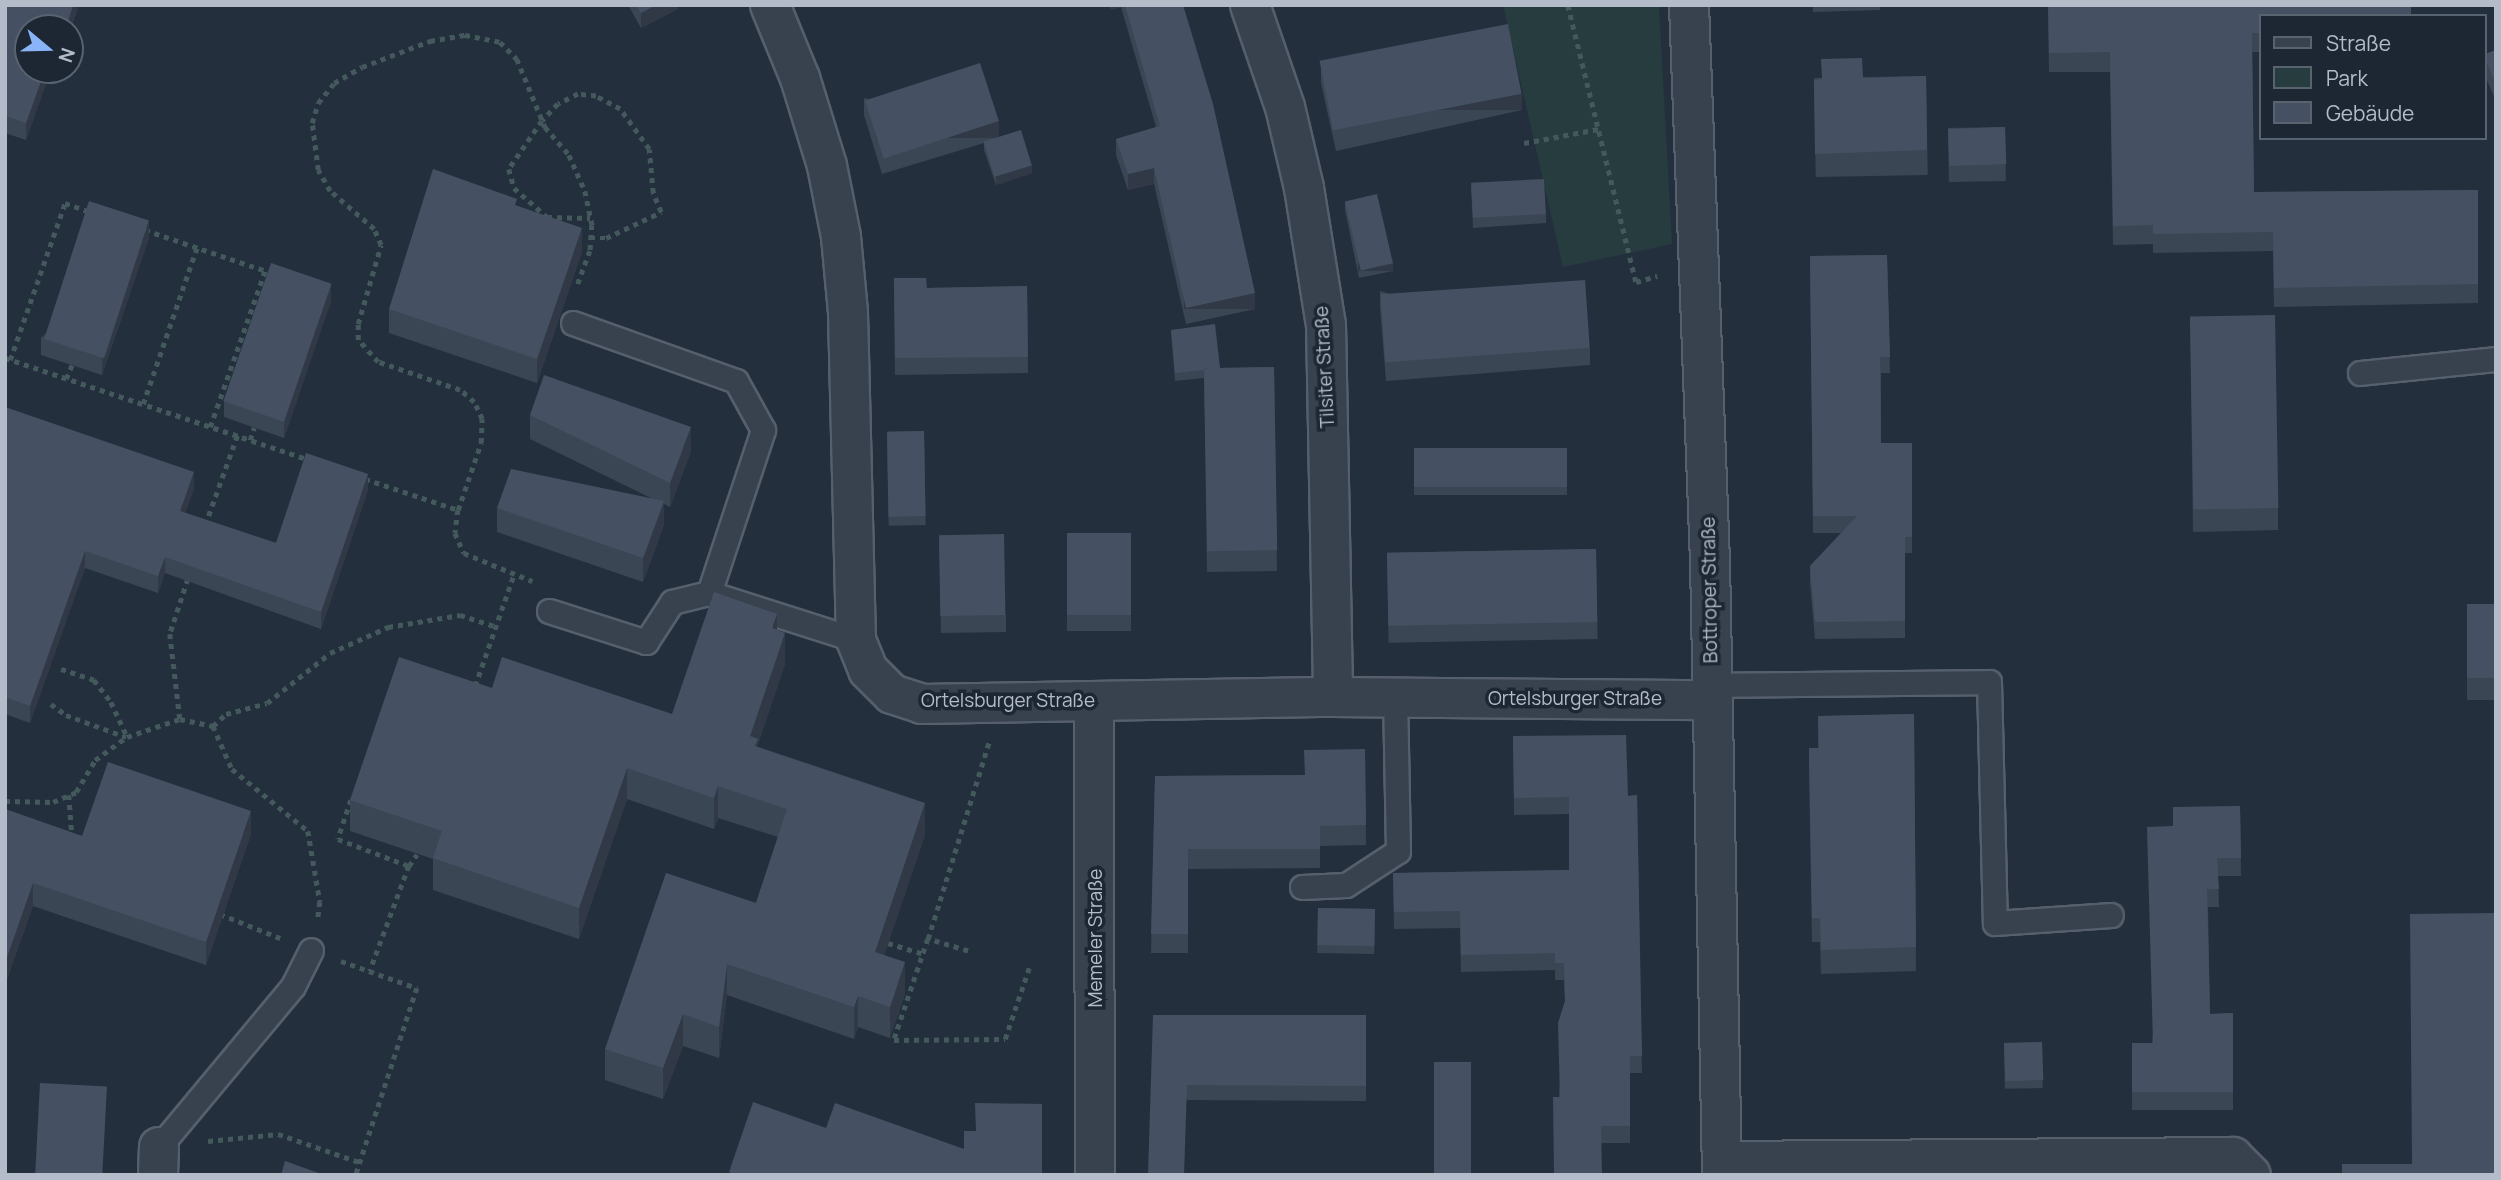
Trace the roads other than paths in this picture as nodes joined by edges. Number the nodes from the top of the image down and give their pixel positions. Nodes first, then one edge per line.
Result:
1 (770, 5) edge
2 (1250, 5) edge
3 (1689, 5) edge
4 (573, 323) road end
5 (2496, 359) edge
6 (2361, 373) dead end
7 (709, 593) junction
8 (549, 611) road end
9 (856, 640) junction
10 (1713, 692) junction
11 (1333, 697) junction
12 (1395, 697) junction
13 (1094, 701) junction
14 (1302, 887) dead end
15 (2111, 915) dead end
16 (311, 950) road end
17 (158, 1161) edge
18 (1722, 1168) edge
19 (1095, 1175) edge
20 (2251, 1175) edge

1 - 9 street, Ortelsburger Straße
2 - 11 street, Tilsiter Straße
3 - 10 street, Bottroper Straße
4 - 7 lane
5 - 6 lane
7 - 8 lane
7 - 9 lane
9 - 13 street, Ortelsburger Straße
10 - 12 street, Ortelsburger Straße
10 - 15 lane
10 - 18 street, Bottroper Straße
11 - 12 street, Ortelsburger Straße
11 - 13 street, Ortelsburger Straße
12 - 14 lane
13 - 19 street, Memeler Straße
16 - 17 lane
18 - 20 street

